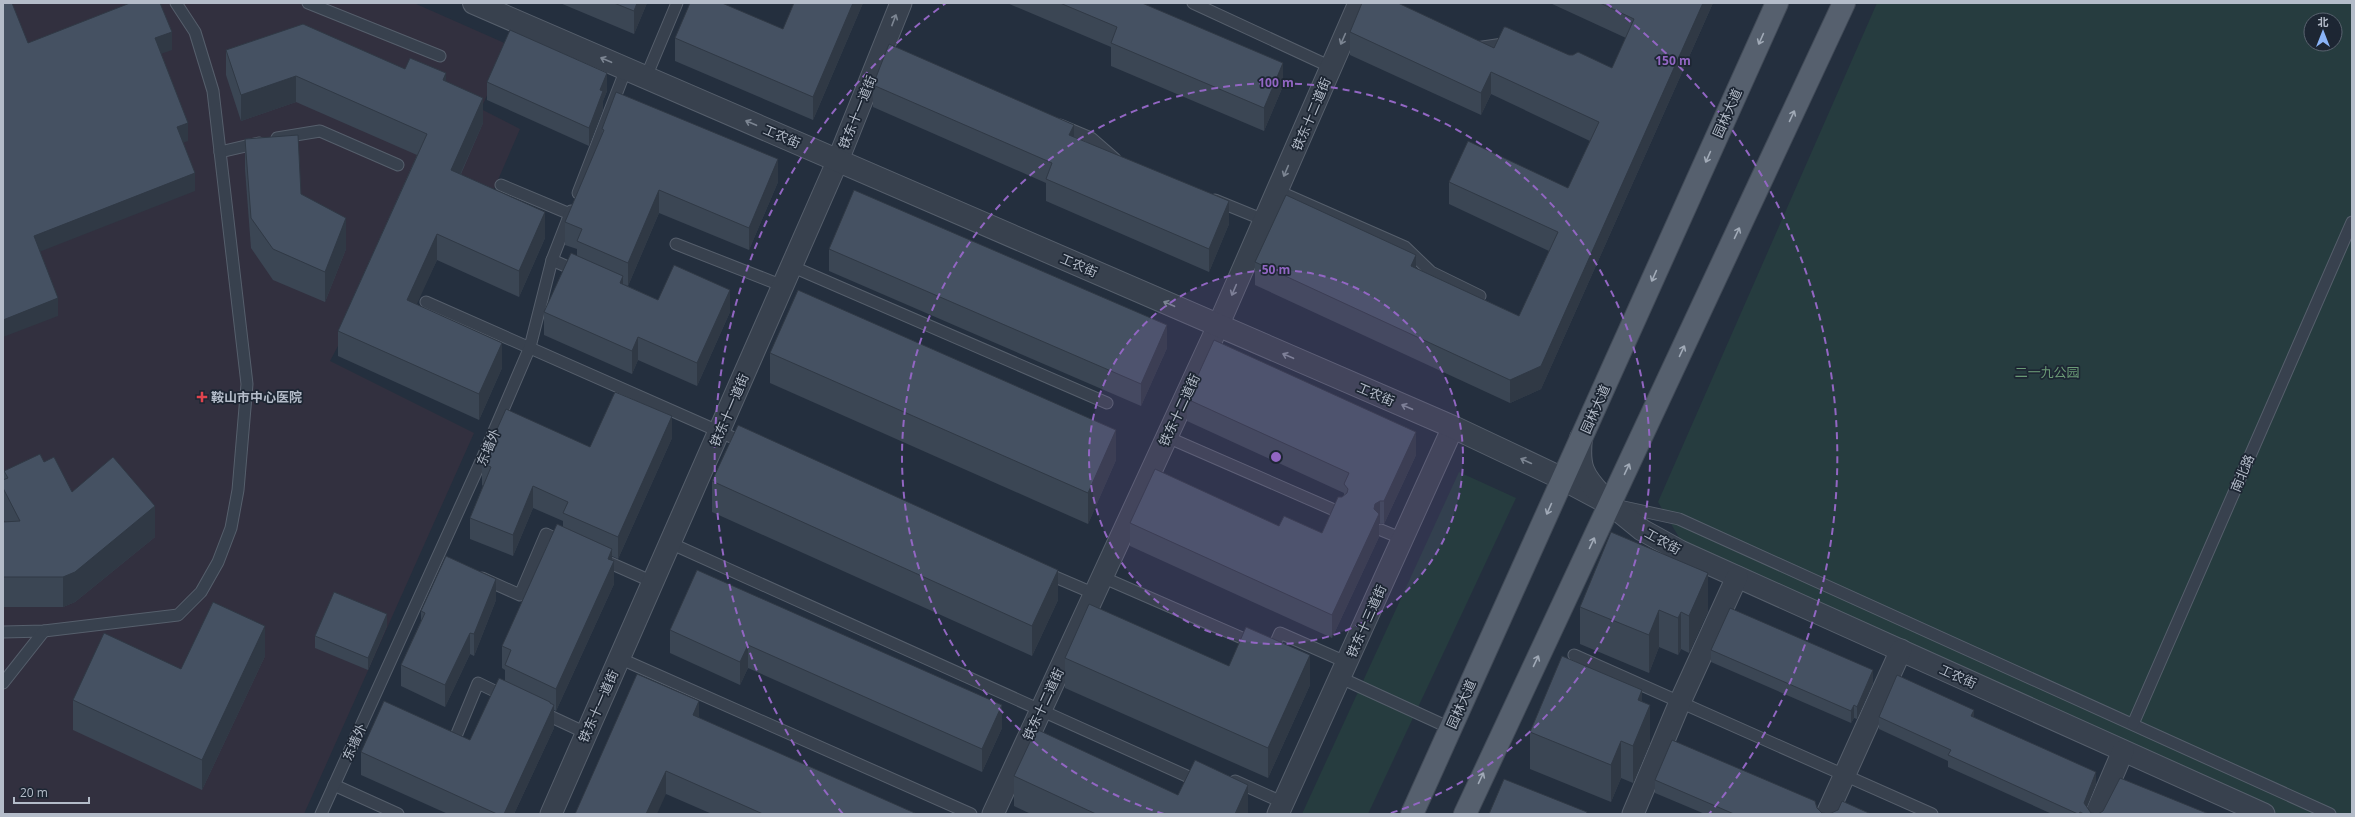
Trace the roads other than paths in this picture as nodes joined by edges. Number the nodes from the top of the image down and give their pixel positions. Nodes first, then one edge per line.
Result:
1 (176, 3) edge
2 (308, 3) edge
3 (474, 3) edge
4 (677, 3) edge
5 (901, 3) edge
6 (1193, 3) edge
7 (1359, 3) edge
8 (1777, 3) edge
9 (1844, 3) edge
10 (1462, 46) edge
11 (1521, 48) edge
12 (440, 56) dead end
13 (1331, 67) junction
14 (626, 69) junction
15 (646, 77) junction
16 (1049, 120) edge
17 (220, 152) junction
18 (838, 160) junction
19 (1123, 162) edge
20 (398, 164) dead end
21 (501, 185) dead end
22 (1277, 191) junction
23 (1208, 197) edge
24 (570, 214) junction
25 (1264, 220) junction
26 (2352, 222) edge
27 (676, 244) dead end
28 (552, 260) junction
29 (791, 266) junction
30 (593, 278) edge
31 (781, 296) junction
32 (1480, 296) edge
33 (426, 302) dead end
34 (1218, 326) junction
35 (530, 347) junction
36 (1107, 403) dead end
37 (1453, 427) junction
38 (720, 432) junction
39 (1167, 437) junction
40 (1581, 438) junction
41 (757, 448) edge
42 (1563, 479) junction
43 (1610, 504) junction
44 (1341, 513) edge
45 (1382, 530) dead end
46 (1403, 539) junction
47 (670, 543) junction
48 (575, 547) edge
49 (589, 553) edge
50 (1036, 568) edge
51 (472, 573) edge
52 (1738, 577) junction
53 (653, 582) junction
54 (1098, 585) junction
55 (44, 631) junction
56 (3, 632) edge
57 (1901, 650) junction
58 (1574, 655) dead end
59 (619, 658) junction
60 (1344, 671) junction
61 (3, 683) edge
62 (514, 700) edge
63 (1680, 702) junction
64 (528, 707) edge
65 (1041, 710) junction
66 (2133, 724) junction
67 (1450, 728) junction
68 (586, 733) junction
69 (440, 735) edge
70 (2123, 750) junction
71 (1843, 775) junction
72 (1224, 776) edge
73 (334, 785) junction
74 (1210, 787) edge
75 (1281, 808) edge
76 (321, 814) edge
77 (398, 814) edge
78 (551, 814) edge
79 (971, 814) edge
80 (993, 814) edge
81 (1412, 814) edge
82 (1465, 814) edge
83 (1633, 814) edge
84 (1826, 814) edge
85 (1932, 814) edge
86 (2096, 814) edge
87 (2264, 814) edge
88 (2330, 814) edge

1 - 17 lane
2 - 12 lane
14 -> 3 street, 工农街
4 - 15 lane
18 -> 5 street, 铁东十一道街
6 - 13 lane
7 -> 13 street, 铁东十二道街
8 -> 40 main road, 园林大道
43 -> 9 main road
10 - 11 lane
13 -> 22 street, 铁东十二道街
14 - 15 street, 工农街
14 - 24 lane, 东墙外
18 -> 15 street, 工农街
16 - 19 lane
17 - 20 lane
17 - 55 lane
18 - 29 street, 铁东十一道街
34 -> 18 street, 工农街
21 - 24 lane
22 - 25 street, 铁东十二道街
22 - 32 lane
23 - 25 lane
24 - 28 lane, 东墙外
25 -> 34 street, 铁东十二道街
26 - 66 lane, 南北路
27 - 31 lane
28 - 30 lane
28 - 35 lane, 东墙外
29 - 31 street, 铁东十一道街
29 - 36 lane
31 - 38 street, 铁东十一道街
33 - 35 lane
37 -> 34 street, 工农街
34 - 39 street, 铁东十二道街
35 - 38 lane
35 - 73 lane, 东墙外
42 -> 37 street, 工农街
37 - 46 street, 铁东十三道街
38 - 41 lane
38 - 47 street, 铁东十一道街
39 - 44 lane
39 - 54 street, 铁东十二道街
40 - 42 main road, 园林大道
40 - 43 street
42 - 43 street, 工农街
42 -> 67 main road, 园林大道
43 - 52 street, 工农街
43 - 66 lane
82 -> 43 main road
45 - 46 lane
46 - 60 street, 铁东十三道街
47 - 53 street, 铁东十一道街
47 - 65 lane
48 - 51 lane
49 - 53 lane
50 - 54 lane
52 - 57 street, 工农街
52 - 63 street
53 - 59 street, 铁东十一道街
54 - 60 lane
54 - 65 street, 铁东十二道街
55 - 56 lane
55 - 61 lane
57 - 70 street, 工农街
57 - 71 street
58 - 63 lane
59 - 68 street, 铁东十一道街
59 - 79 lane
60 - 67 lane
60 - 75 street, 铁东十三道街
62 - 69 lane
63 - 71 lane
63 - 83 street
64 - 68 lane
65 - 74 lane
65 - 80 street, 铁东十二道街
66 - 88 lane
67 - 81 main road, 园林大道
68 - 78 street, 铁东十一道街
70 - 86 street
70 - 87 street, 工农街
71 - 84 street
71 - 85 lane
72 - 75 lane
73 - 76 lane, 东墙外
73 - 77 lane

